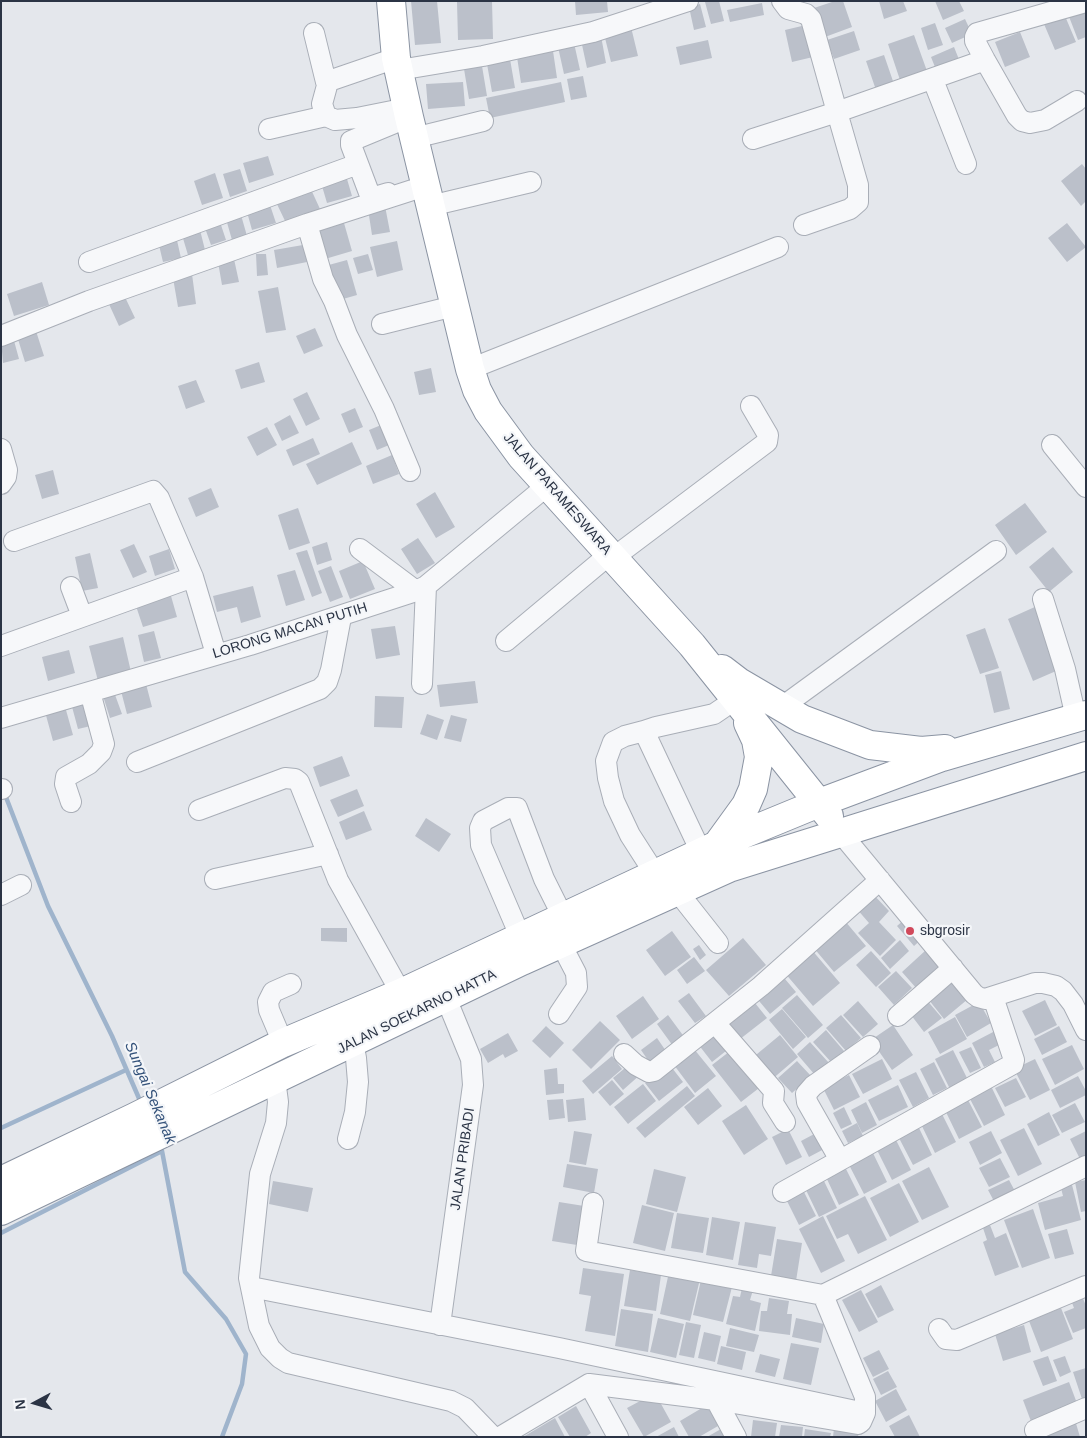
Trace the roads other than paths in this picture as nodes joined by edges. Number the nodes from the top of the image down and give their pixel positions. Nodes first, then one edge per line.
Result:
1 (391, 1) edge
2 (688, 1) edge
3 (782, 1) edge
4 (1086, 2) edge
5 (314, 33) dead end
6 (986, 60) junction
7 (398, 64) junction
8 (933, 80) junction
9 (328, 82) junction
10 (1076, 102) dead end
11 (836, 112) junction
12 (326, 116) junction
13 (410, 121) junction
14 (483, 121) dead end
15 (269, 129) dead end
16 (753, 139) dead end
17 (358, 164) junction
18 (966, 164) dead end
19 (532, 182) dead end
20 (426, 191) junction
21 (307, 224) junction
22 (804, 225) dead end
23 (778, 247) dead end
24 (89, 262) dead end
25 (454, 306) junction
26 (382, 324) dead end
27 (1, 336) edge
28 (470, 369) junction
29 (751, 406) dead end
30 (1052, 445) dead end
31 (1, 449) edge
32 (410, 471) dead end
33 (1, 484) edge
34 (548, 485) junction
35 (1086, 487) edge
36 (14, 541) dead end
37 (360, 549) dead end
38 (996, 551) dead end
39 (611, 556) junction
40 (193, 577) junction
41 (71, 587) dead end
42 (421, 589) junction
43 (1043, 599) dead end
44 (82, 616) junction
45 (341, 617) junction
46 (506, 641) dead end
47 (692, 645) junction
48 (1, 646) edge
49 (216, 654) junction
50 (422, 684) dead end
51 (90, 692) junction
52 (736, 699) junction
53 (782, 707) junction
54 (1081, 717) edge
55 (1, 718) edge
56 (644, 731) junction
57 (980, 746) junction
58 (1079, 758) edge
59 (137, 762) dead end
60 (71, 802) dead end
61 (819, 803) junction
62 (199, 810) dead end
63 (840, 832) junction
64 (709, 849) junction
65 (328, 854) junction
66 (655, 874) junction
67 (215, 878) dead end
68 (880, 880) junction
69 (21, 885) dead end
70 (677, 892) junction
71 (1, 895) edge
72 (563, 917) junction
73 (520, 936) junction
74 (718, 943) dead end
75 (561, 944) junction
76 (952, 968) junction
77 (290, 984) dead end
78 (401, 992) junction
79 (993, 997) junction
80 (446, 998) junction
81 (1079, 1002) edge
82 (560, 1014) dead end
83 (898, 1016) dead end
84 (715, 1023) junction
85 (1086, 1030) edge
86 (352, 1042) junction
87 (283, 1043) junction
88 (870, 1046) dead end
89 (624, 1054) dead end
90 (275, 1079) junction
91 (785, 1122) dead end
92 (141, 1129) junction
93 (348, 1139) dead end
94 (840, 1160) junction
95 (1086, 1166) edge
96 (1, 1181) edge
97 (784, 1192) dead end
98 (593, 1203) dead end
99 (1, 1211) edge
100 (1086, 1286) edge
101 (251, 1287) junction
102 (823, 1295) junction
103 (440, 1325) junction
104 (939, 1329) dead end
105 (589, 1384) junction
106 (716, 1400) junction
107 (1086, 1408) edge
108 (866, 1414) junction
109 (1035, 1430) dead end
110 (493, 1437) edge
111 (500, 1437) edge
112 (618, 1437) edge
113 (736, 1437) edge

1 - 7 highway, JALAN PARAMESWARA
2 - 7 street
3 - 11 street
4 - 6 street
5 - 9 street
6 - 8 street
6 - 10 street
7 - 9 street
7 - 13 highway, JALAN PARAMESWARA
8 - 11 street
8 - 18 street
9 - 12 street
11 - 16 street
11 - 22 street
12 - 13 street
12 - 15 street
13 - 14 street
13 - 17 street
13 - 20 highway, JALAN PARAMESWARA
17 - 20 street
17 - 24 street
19 - 20 street
20 - 21 street
20 - 25 highway, JALAN PARAMESWARA
21 - 27 street
21 - 32 street
23 - 28 street
25 - 26 street
25 - 28 highway, JALAN PARAMESWARA
28 - 34 highway, JALAN PARAMESWARA
29 - 39 street
30 - 35 street
31 - 33 street
34 - 39 highway, JALAN PARAMESWARA
34 - 42 street, LORONG MACAN PUTIH
36 - 40 street
37 - 42 street
38 - 53 street
39 - 46 street
39 - 47 highway, JALAN PARAMESWARA
40 - 44 street
40 - 49 street
41 - 44 street
42 - 45 street, LORONG MACAN PUTIH
42 - 50 street
43 - 54 street
44 - 48 street
45 - 49 street, LORONG MACAN PUTIH
45 - 59 street
47 - 52 highway, JALAN PARAMESWARA
47 - 53 highway
49 - 51 street, LORONG MACAN PUTIH
51 - 55 street, LORONG MACAN PUTIH
51 - 60 street
52 - 56 street
52 - 61 highway, JALAN PARAMESWARA
52 - 64 highway
53 - 57 highway
54 - 57 highway
56 - 64 street
56 - 66 street
57 - 61 highway, JALAN SOEKARNO HATTA
58 - 61 highway
58 - 63 highway, JALAN SOEKARNO HATTA
61 - 63 highway, JALAN PARAMESWARA
61 - 64 highway, JALAN SOEKARNO HATTA
62 - 65 street
63 - 68 street
63 - 70 highway, JALAN SOEKARNO HATTA
64 - 66 highway, JALAN SOEKARNO HATTA
65 - 67 street
65 - 78 street
66 - 72 highway, JALAN SOEKARNO HATTA
68 - 76 street
68 - 84 street
69 - 71 street
70 - 74 street
70 - 75 highway, JALAN SOEKARNO HATTA
72 - 73 highway, JALAN SOEKARNO HATTA
72 - 73 street
73 - 78 highway, JALAN SOEKARNO HATTA
75 - 80 highway, JALAN SOEKARNO HATTA
75 - 82 street
76 - 79 street
76 - 83 street
77 - 87 street
78 - 87 highway, JALAN SOEKARNO HATTA
79 - 81 street
79 - 94 street
80 - 86 highway, JALAN SOEKARNO HATTA
80 - 103 street, JALAN PRIBADI
81 - 85 street
84 - 89 street
84 - 91 street
86 - 90 highway, JALAN SOEKARNO HATTA
86 - 93 street
87 - 92 highway, JALAN SOEKARNO HATTA
88 - 94 street
90 - 92 highway, JALAN SOEKARNO HATTA
90 - 101 street
92 - 96 highway, JALAN SOEKARNO HATTA
92 - 99 highway, JALAN SOEKARNO HATTA
94 - 97 street
95 - 102 street
98 - 102 street
100 - 104 street
101 - 103 street
101 - 110 street
102 - 108 street
103 - 108 street
105 - 106 street
105 - 111 street
105 - 112 street
106 - 108 street
106 - 113 street
107 - 109 street

